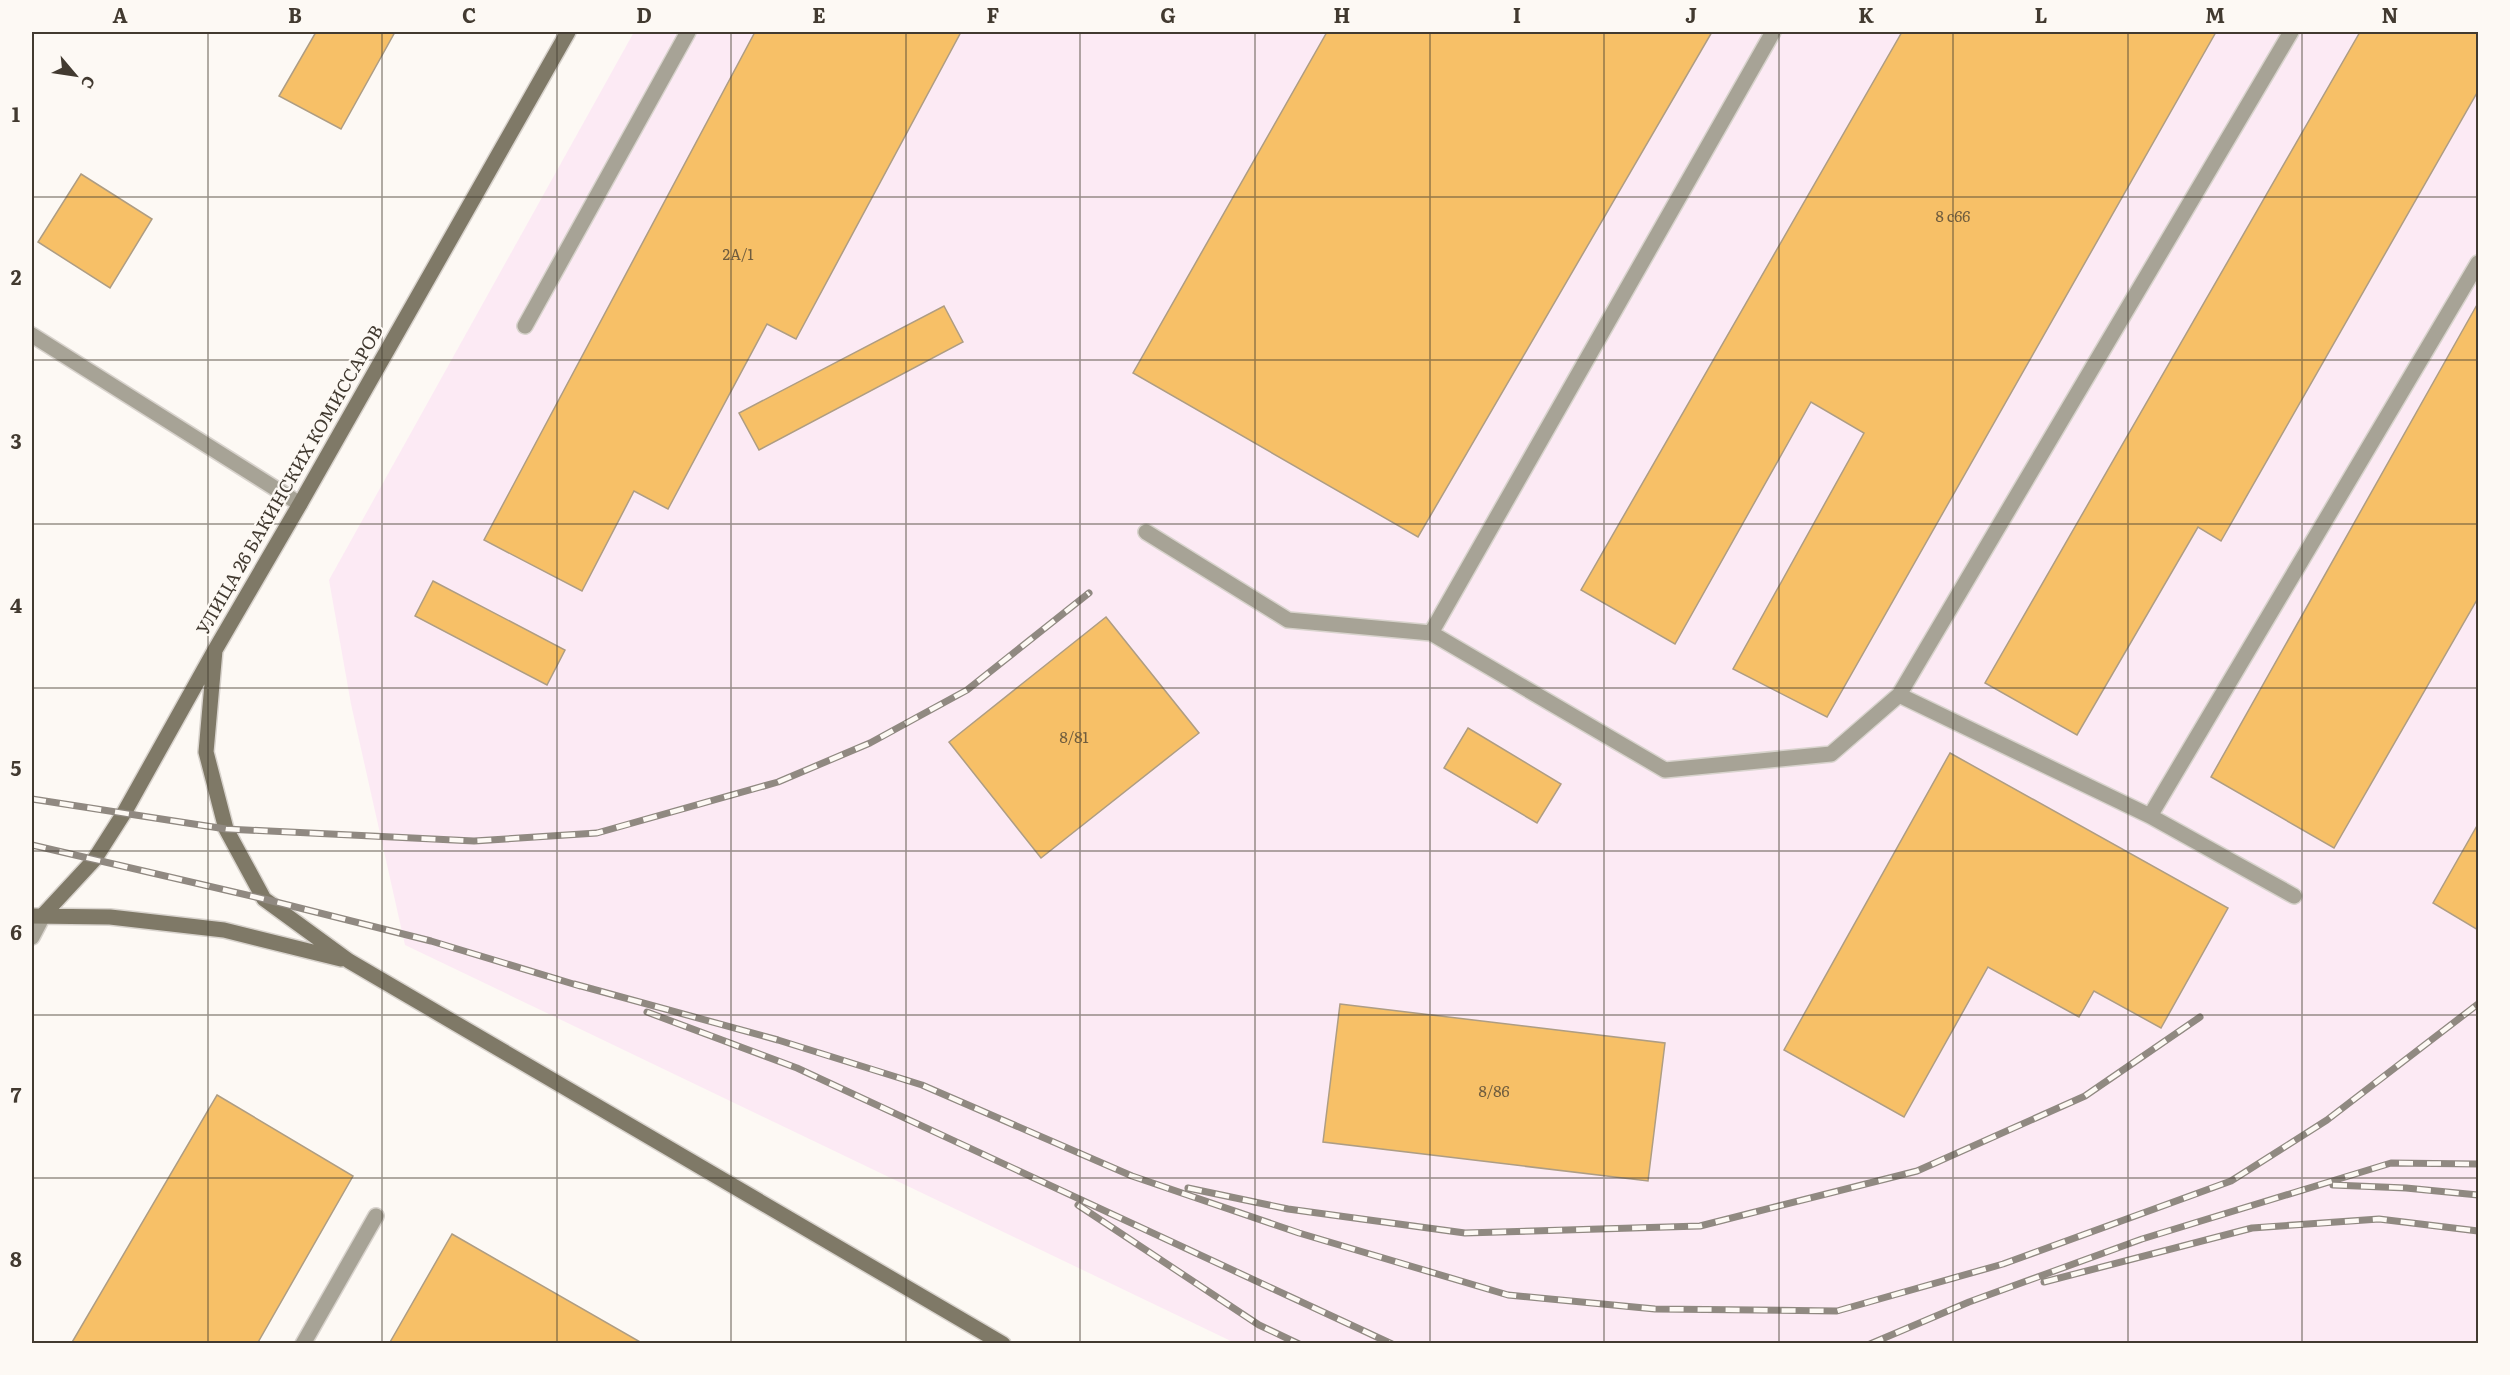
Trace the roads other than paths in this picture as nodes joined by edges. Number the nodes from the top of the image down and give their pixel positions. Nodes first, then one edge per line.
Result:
1 (568, 32) edge
2 (688, 32) edge
3 (1773, 32) edge
4 (2291, 32) edge
5 (2478, 263) edge
6 (525, 326) dead end
7 (32, 335) edge
8 (300, 504) junction
9 (1146, 532) dead end
10 (1431, 633) junction
11 (215, 650) junction
12 (1899, 695) junction
13 (2150, 816) junction
14 (2294, 896) dead end
15 (38, 915) edge
16 (32, 938) edge
17 (350, 961) junction
18 (376, 1216) dead end
19 (303, 1344) edge
20 (1003, 1344) edge

1 - 8 main road, УЛИЦА 26 БАКИНСКИХ КОМИССАРОВ
2 - 6 lane
3 - 10 lane
4 - 12 lane
5 - 13 lane
7 - 8 lane
8 - 11 main road, УЛИЦА 26 БАКИНСКИХ КОМИССАРОВ
9 - 10 lane
10 - 12 lane
11 - 15 main road, УЛИЦА 26 БАКИНСКИХ КОМИССАРОВ
11 - 17 main road
12 - 13 lane
13 - 14 lane
15 - 16 lane, УЛИЦА 26 БАКИНСКИХ КОМИССАРОВ
15 - 17 main road
17 - 20 main road
18 - 19 lane

